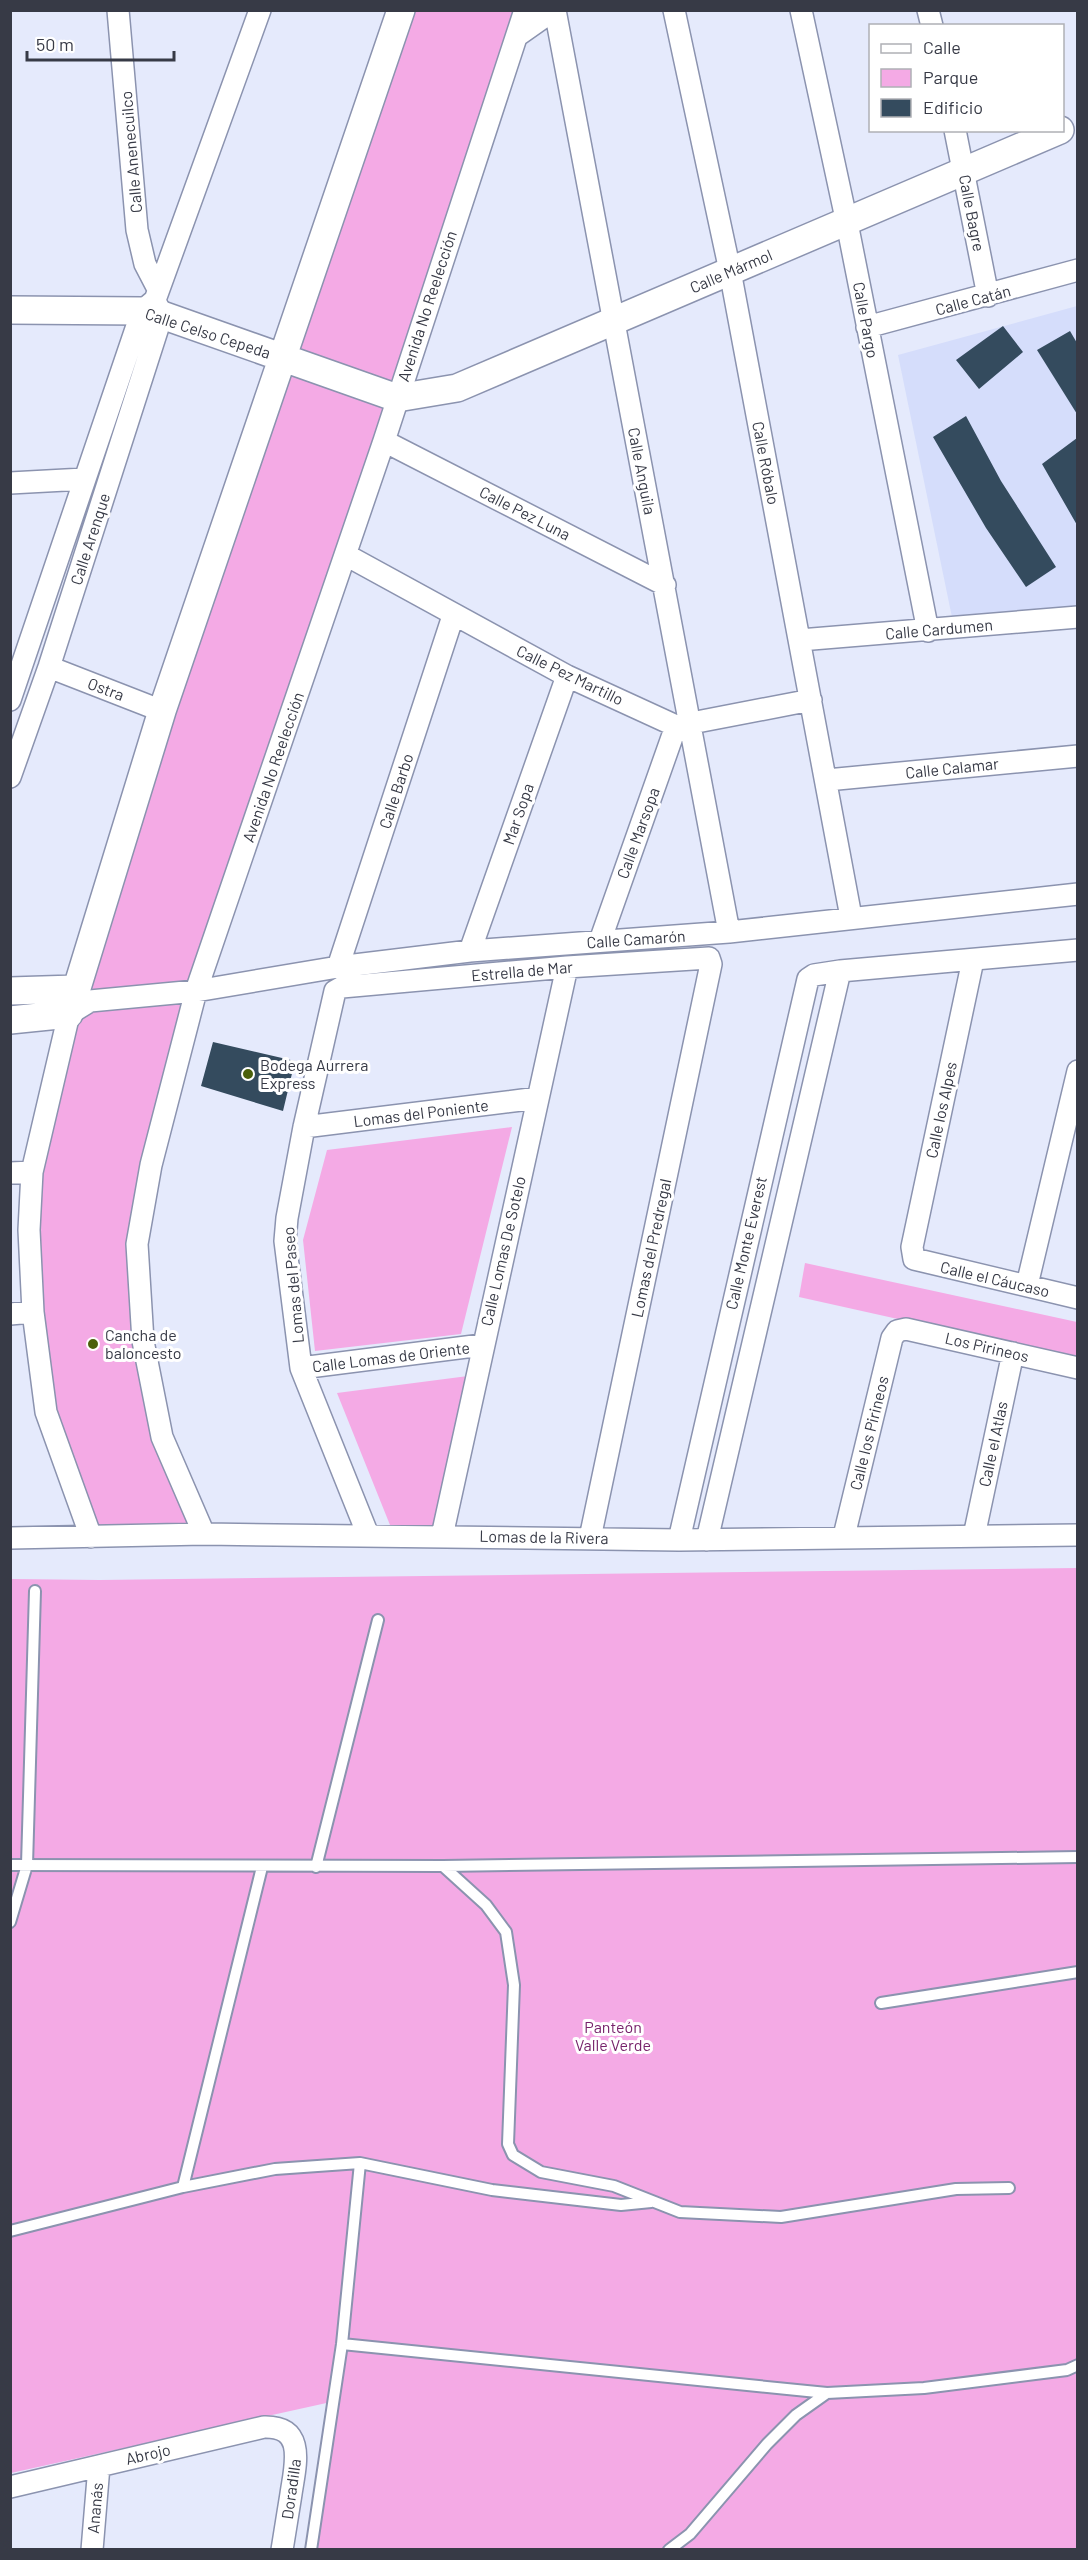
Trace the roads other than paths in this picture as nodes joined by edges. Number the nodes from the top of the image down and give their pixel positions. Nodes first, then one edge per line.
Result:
1 (118, 10) edge
2 (260, 10) edge
3 (402, 10) edge
4 (525, 10) edge
5 (555, 10) edge
6 (674, 10) edge
7 (801, 10) edge
8 (517, 36) junction
9 (955, 132) edge
10 (1056, 132) edge
11 (964, 173) junction
12 (847, 223) junction
13 (1077, 270) edge
14 (730, 271) junction
15 (988, 296) junction
16 (154, 304) junction
17 (10, 310) edge
18 (612, 322) junction
19 (867, 327) junction
20 (284, 358) junction
21 (397, 398) junction
22 (384, 441) junction
23 (84, 479) junction
24 (10, 483) edge
25 (346, 555) junction
26 (665, 585) junction
27 (453, 616) junction
28 (1077, 617) edge
29 (928, 631) junction
30 (800, 640) junction
31 (19, 648) edge
32 (49, 667) junction
33 (567, 676) junction
34 (10, 700) edge
35 (811, 700) junction
36 (162, 711) junction
37 (682, 724) junction
38 (1077, 756) edge
39 (10, 777) edge
40 (827, 780) junction
41 (1077, 894) edge
42 (851, 917) junction
43 (729, 932) junction
44 (600, 941) junction
45 (1077, 950) edge
46 (470, 951) junction
47 (709, 958) joint
48 (973, 960) junction
49 (338, 967) junction
50 (567, 967) junction
51 (840, 971) junction
52 (196, 991) junction
53 (335, 991) joint
54 (10, 992) edge
55 (78, 1001) junction
56 (10, 1020) edge
57 (1077, 1071) edge
58 (538, 1098) junction
59 (304, 1127) junction
60 (32, 1172) junction
61 (10, 1173) edge
62 (914, 1259) joint
63 (1027, 1285) junction
64 (1077, 1298) edge
65 (33, 1312) junction
66 (10, 1314) edge
67 (897, 1331) joint
68 (482, 1345) junction
69 (1013, 1353) junction
70 (301, 1368) junction
71 (1077, 1368) edge
72 (204, 1534) junction
73 (368, 1535) junction
74 (1077, 1535) edge
75 (442, 1536) junction
76 (844, 1536) junction
77 (974, 1536) junction
78 (91, 1537) junction
79 (10, 1538) edge
80 (590, 1538) junction
81 (679, 1540) junction
82 (706, 1540) junction
83 (35, 1591) dead end
84 (378, 1620) dead end
85 (1077, 1857) edge
86 (10, 1865) edge
87 (27, 1865) junction
88 (443, 1866) junction
89 (262, 1867) junction
90 (316, 1868) junction
91 (10, 1922) edge
92 (1077, 1972) edge
93 (881, 2003) dead end
94 (360, 2163) junction
95 (183, 2187) junction
96 (1009, 2188) dead end
97 (651, 2202) junction
98 (10, 2231) edge
99 (342, 2344) junction
100 (1077, 2365) edge
101 (827, 2393) junction
102 (285, 2431) joint
103 (99, 2466) junction
104 (10, 2487) edge
105 (92, 2550) edge
106 (282, 2550) edge
107 (311, 2550) edge
108 (669, 2550) edge

1 - 16 street, Calle Anenecuilco
2 - 16 street, Calle Arenque
3 - 20 street
4 - 8 street, Avenida No Reelección
5 - 8 street
5 - 18 street, Calle Anguila
6 - 14 street, Calle Róbalo
7 - 12 street, Calle Pargo
8 - 21 street, Avenida No Reelección
9 - 11 street, Calle Bagre
10 - 11 street, Calle Mármol
11 - 12 street, Calle Mármol
11 - 15 street, Calle Bagre
12 - 14 street, Calle Mármol
12 - 19 street, Calle Pargo
13 - 15 street, Calle Catán
14 - 18 street, Calle Mármol
14 - 30 street, Calle Róbalo
15 - 19 street, Calle Catán
16 - 17 street, Calle Celso Cepeda
16 - 20 street, Calle Celso Cepeda
16 - 23 street, Calle Arenque
16 - 32 street, Calle Arenque
18 - 21 street, Calle Mármol
18 - 26 street, Calle Anguila
19 - 29 street, Calle Pargo
20 - 21 street, Calle Celso Cepeda
20 - 36 street
21 - 22 street, Avenida No Reelección
22 - 25 street, Avenida No Reelección
22 - 26 street, Calle Pez Luna
23 - 24 street
23 - 31 street, Calle Arenque
25 - 27 street, Calle Pez Martillo
25 - 52 street, Avenida No Reelección
26 - 37 street, Calle Anguila
27 - 33 street, Calle Pez Martillo
27 - 49 street, Calle Barbo
28 - 29 street, Calle Cardumen
29 - 30 street, Calle Cardumen
30 - 35 street, Calle Róbalo
31 - 34 street, Calle Arenque
32 - 36 street, Ostra
32 - 39 street, Calle Arenque
33 - 37 street, Calle Pez Martillo
33 - 46 street, Mar Sopa
35 - 37 street
35 - 40 street, Calle Róbalo
36 - 55 street
37 - 43 street, Calle Anguila
37 - 44 street, Calle Marsopa
38 - 40 street, Calle Calamar
40 - 42 street, Calle Róbalo
41 - 42 street, Calle Camarón
42 - 43 street, Calle Camarón
43 - 44 street, Calle Camarón
44 - 46 street, Calle Camarón
45 - 48 street, Calle Monte Everest
46 - 49 street, Calle Camarón
47 - 50 street, Estrella de Mar
47 - 80 street, Lomas del Predregal
48 - 51 street, Calle Monte Everest
48 - 62 street, Calle los Alpes
49 - 52 street, Calle Camarón
50 - 53 street, Estrella de Mar
50 - 58 street, Calle Lomas De Sotelo
51 - 81 street, Calle Monte Everest
51 - 82 street, Calle Monte Everest
52 - 55 street, Calle Camarón
52 - 72 street, Avenida No Reelección
53 - 59 street, Lomas del Paseo
54 - 55 street
55 - 56 street
55 - 60 street
57 - 63 street
58 - 59 street, Lomas del Poniente
58 - 68 street, Calle Lomas De Sotelo
59 - 70 street, Lomas del Paseo
60 - 61 street
60 - 65 street
62 - 63 street, Calle el Cáucaso
63 - 64 street, Calle el Cáucaso
65 - 66 street
65 - 78 street
67 - 69 street, Los Pirineos
67 - 76 street, Calle los Pirineos
68 - 70 street, Calle Lomas de Oriente
68 - 75 street, Calle Lomas De Sotelo
69 - 71 street, Los Pirineos
69 - 77 street, Calle el Atlas
70 - 73 street, Lomas del Paseo
72 - 73 street, Lomas de la Rivera
72 - 78 street, Lomas de la Rivera
73 - 75 street, Lomas de la Rivera
74 - 77 street, Lomas de la Rivera
75 - 80 street, Lomas de la Rivera
76 - 77 street, Lomas de la Rivera
76 - 82 street, Lomas de la Rivera
78 - 79 street, Lomas de la Rivera
80 - 81 street, Lomas de la Rivera
81 - 82 street, Lomas de la Rivera
83 - 87 lane
84 - 90 lane
85 - 88 lane
86 - 87 lane
87 - 89 lane
87 - 91 lane
88 - 90 lane
88 - 97 lane
89 - 90 lane
89 - 95 lane
92 - 93 lane
94 - 95 lane
94 - 97 lane
94 - 99 lane
95 - 98 lane
96 - 97 lane
99 - 101 lane
99 - 107 lane
100 - 101 lane
101 - 108 lane
102 - 103 street, Abrojo
102 - 106 street, Doradilla
103 - 104 street, Abrojo
103 - 105 street, Ananás

